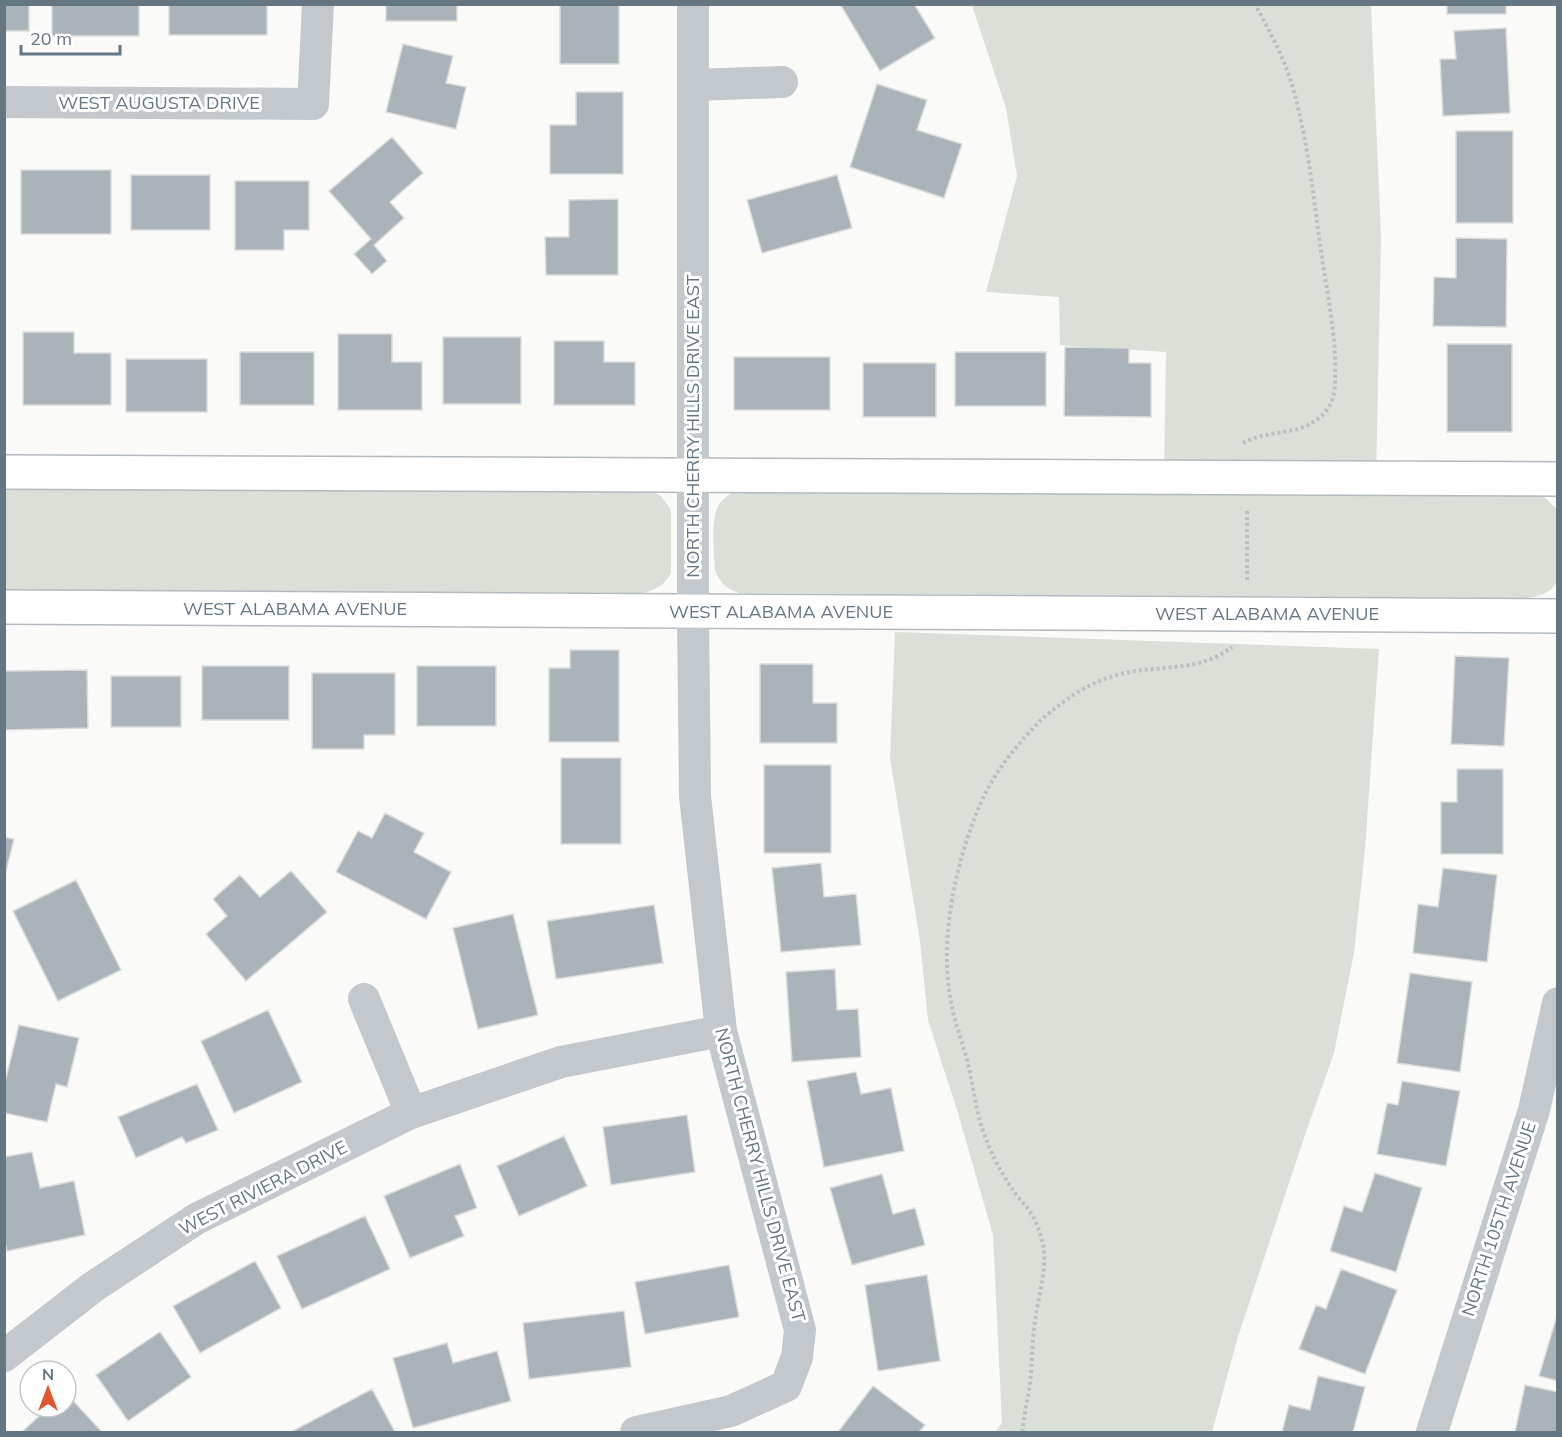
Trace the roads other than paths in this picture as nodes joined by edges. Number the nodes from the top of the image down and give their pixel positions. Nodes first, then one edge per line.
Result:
1 (318, 4) edge
2 (693, 4) edge
3 (782, 82) dead end
4 (694, 85) junction
5 (4, 102) edge
6 (4, 472) edge
7 (693, 476) junction
8 (1557, 479) edge
9 (4, 607) edge
10 (693, 612) junction
11 (1557, 616) edge
12 (364, 999) dead end
13 (1557, 1003) edge
14 (721, 1030) junction
15 (411, 1113) junction
16 (4, 1356) edge
17 (636, 1432) edge
18 (1432, 1432) edge

1 - 5 street, WEST AUGUSTA DRIVE
2 - 4 street, NORTH CHERRY HILLS DRIVE EAST
3 - 4 street
4 - 7 street, NORTH CHERRY HILLS DRIVE EAST
6 - 7 street
7 - 8 street
7 - 10 street, NORTH CHERRY HILLS DRIVE EAST
9 - 10 street, WEST ALABAMA AVENUE
10 - 11 street, WEST ALABAMA AVENUE
10 - 14 street, NORTH CHERRY HILLS DRIVE EAST
12 - 15 street
13 - 18 street, NORTH 105TH AVENUE
14 - 15 street, WEST RIVIERA DRIVE
14 - 17 street, NORTH CHERRY HILLS DRIVE EAST
15 - 16 street, WEST RIVIERA DRIVE

